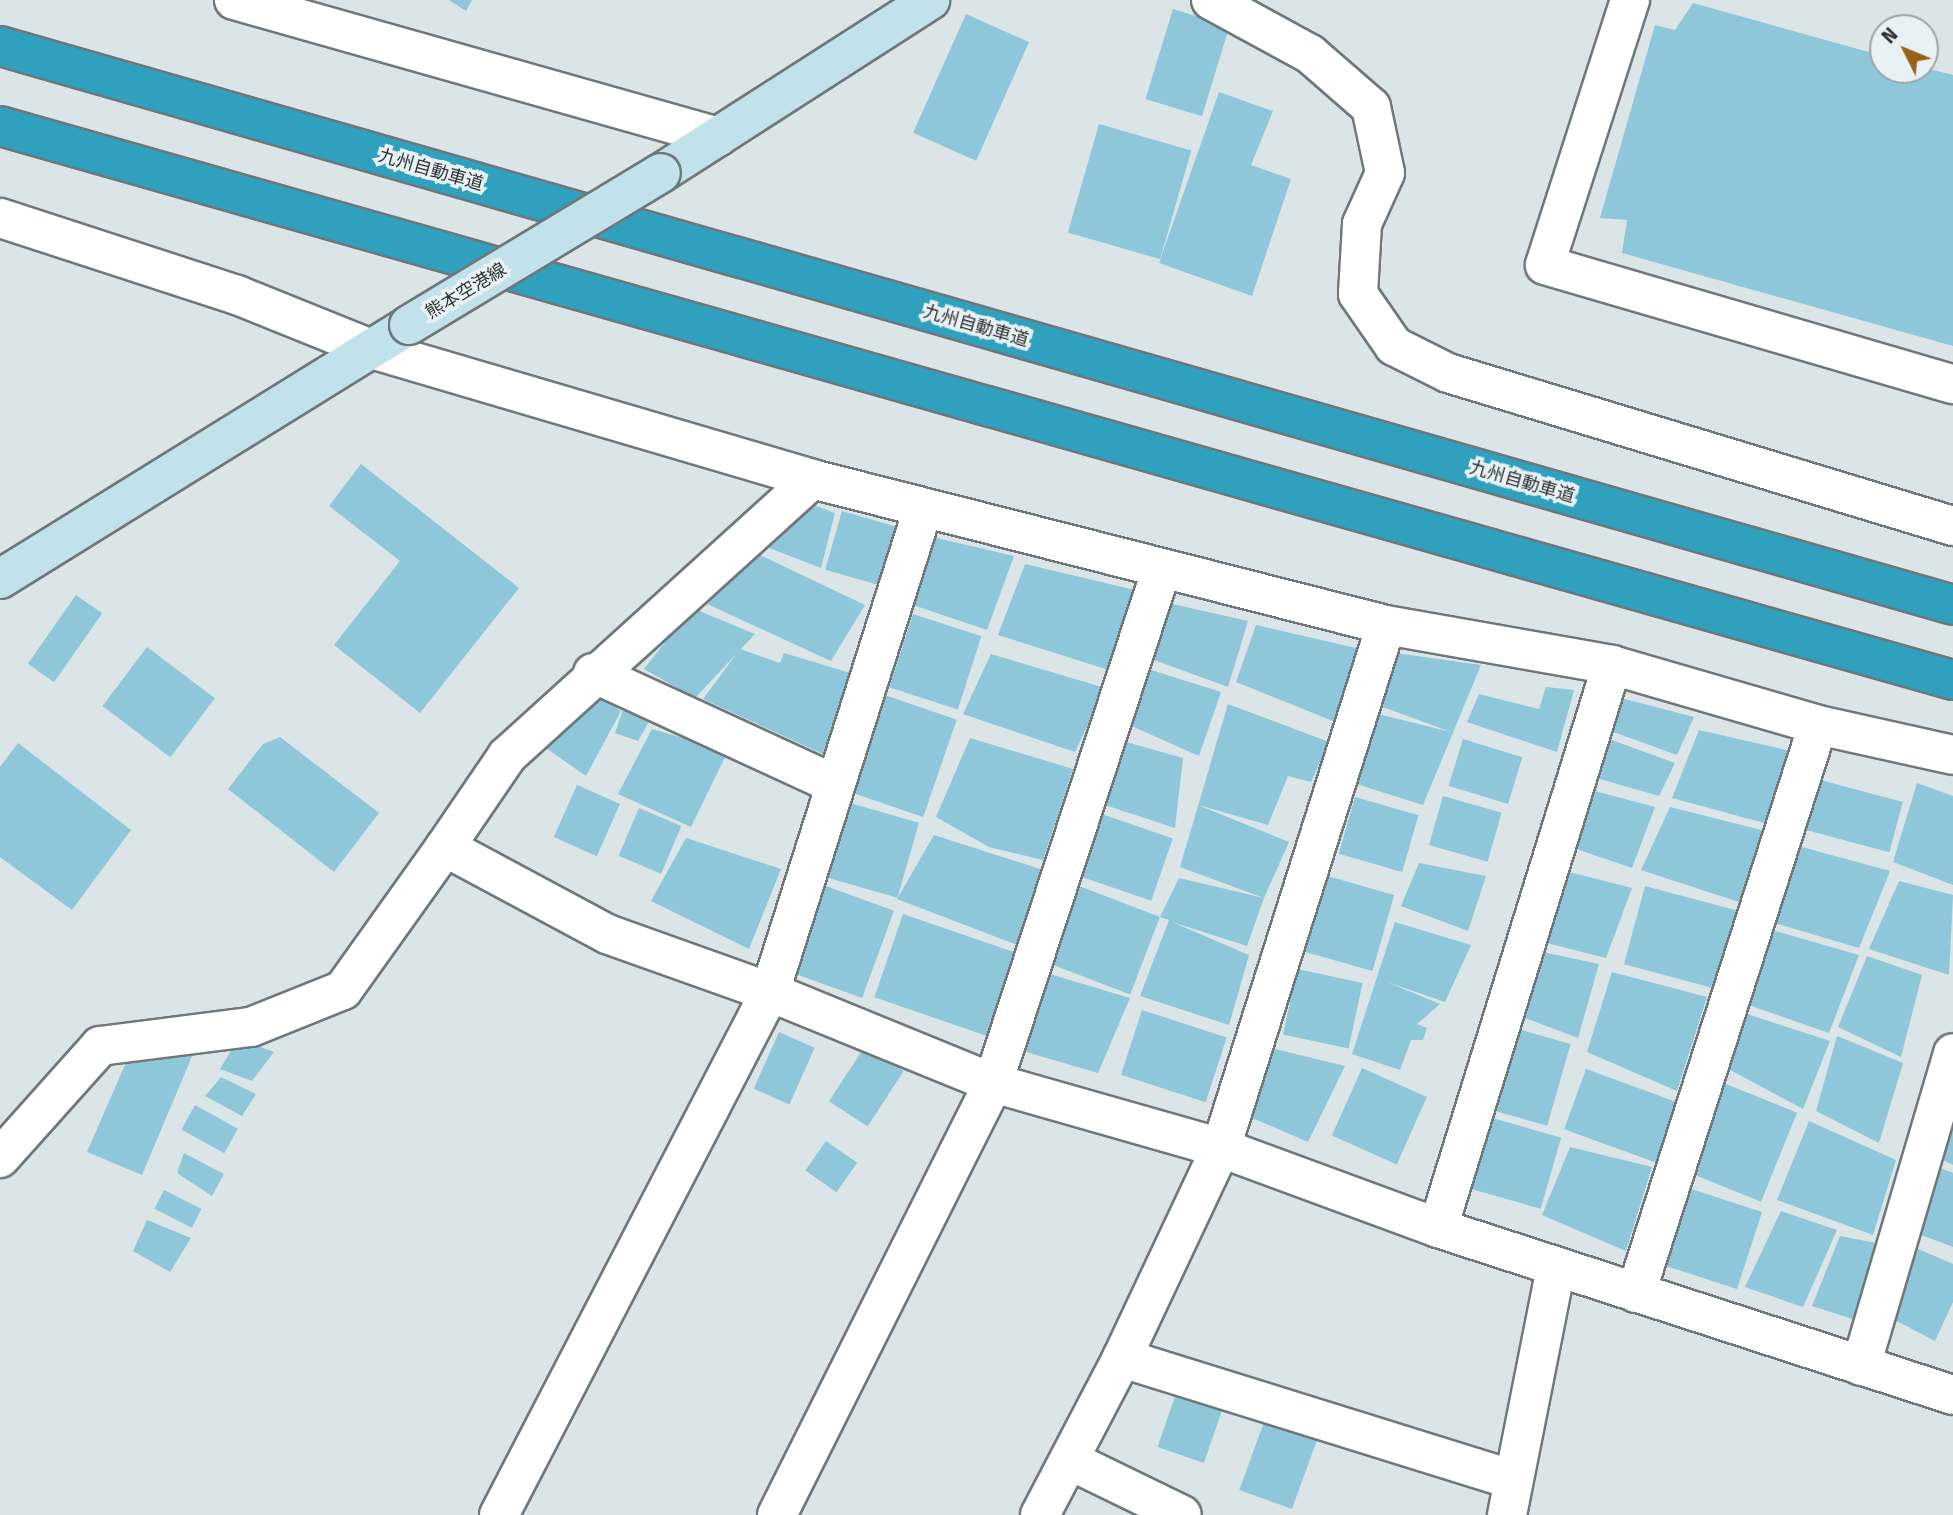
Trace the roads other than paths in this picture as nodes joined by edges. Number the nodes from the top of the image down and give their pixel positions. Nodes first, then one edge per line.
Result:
1 (234, 0) edge
2 (930, 0) edge
3 (1210, 0) edge
4 (1630, 0) edge
5 (0, 46) edge
6 (0, 126) edge
7 (718, 137) junction
8 (0, 218) edge
9 (371, 349) junction
10 (1953, 384) edge
11 (812, 479) junction
12 (923, 509) junction
13 (1953, 526) edge
14 (1163, 568) junction
15 (0, 579) edge
16 (1953, 605) edge
17 (1386, 625) junction
18 (1612, 666) junction
19 (593, 673) junction
20 (1953, 680) edge
21 (1818, 725) junction
22 (1953, 754) edge
23 (1953, 783) edge
24 (834, 784) junction
25 (445, 847) junction
26 (771, 992) junction
27 (1953, 1053) edge
28 (993, 1083) junction
29 (1221, 1148) junction
30 (0, 1158) edge
31 (1438, 1228) junction
32 (1556, 1267) junction
33 (1636, 1293) junction
34 (1122, 1358) junction
35 (1861, 1366) junction
36 (1953, 1395) edge
37 (1071, 1461) junction
38 (1509, 1497) edge
39 (499, 1515) edge
40 (777, 1515) edge
41 (1040, 1515) edge
42 (1182, 1515) edge

1 - 7 street
2 - 7 main road, 熊本空港線
3 - 13 street
4 - 10 street
5 - 16 highway, 九州自動車道
6 - 20 highway
7 - 9 main road, 熊本空港線, bridge
8 - 9 street
9 - 11 street
9 - 15 main road, 熊本空港線
11 - 12 street
11 - 19 street
12 - 14 street
12 - 24 street
14 - 17 street
14 - 28 street
17 - 18 street
17 - 29 street
18 - 21 street
18 - 31 street
19 - 24 street
19 - 25 street
21 - 22 street
21 - 23 street
21 - 33 street
24 - 26 street
25 - 26 street
25 - 30 street
26 - 28 street
26 - 39 street
27 - 35 street
28 - 29 street
28 - 40 street
29 - 31 street
29 - 34 street
31 - 32 street
32 - 33 street
32 - 38 street
33 - 35 street
34 - 37 street
34 - 38 street
35 - 36 street
37 - 41 street
37 - 42 street

